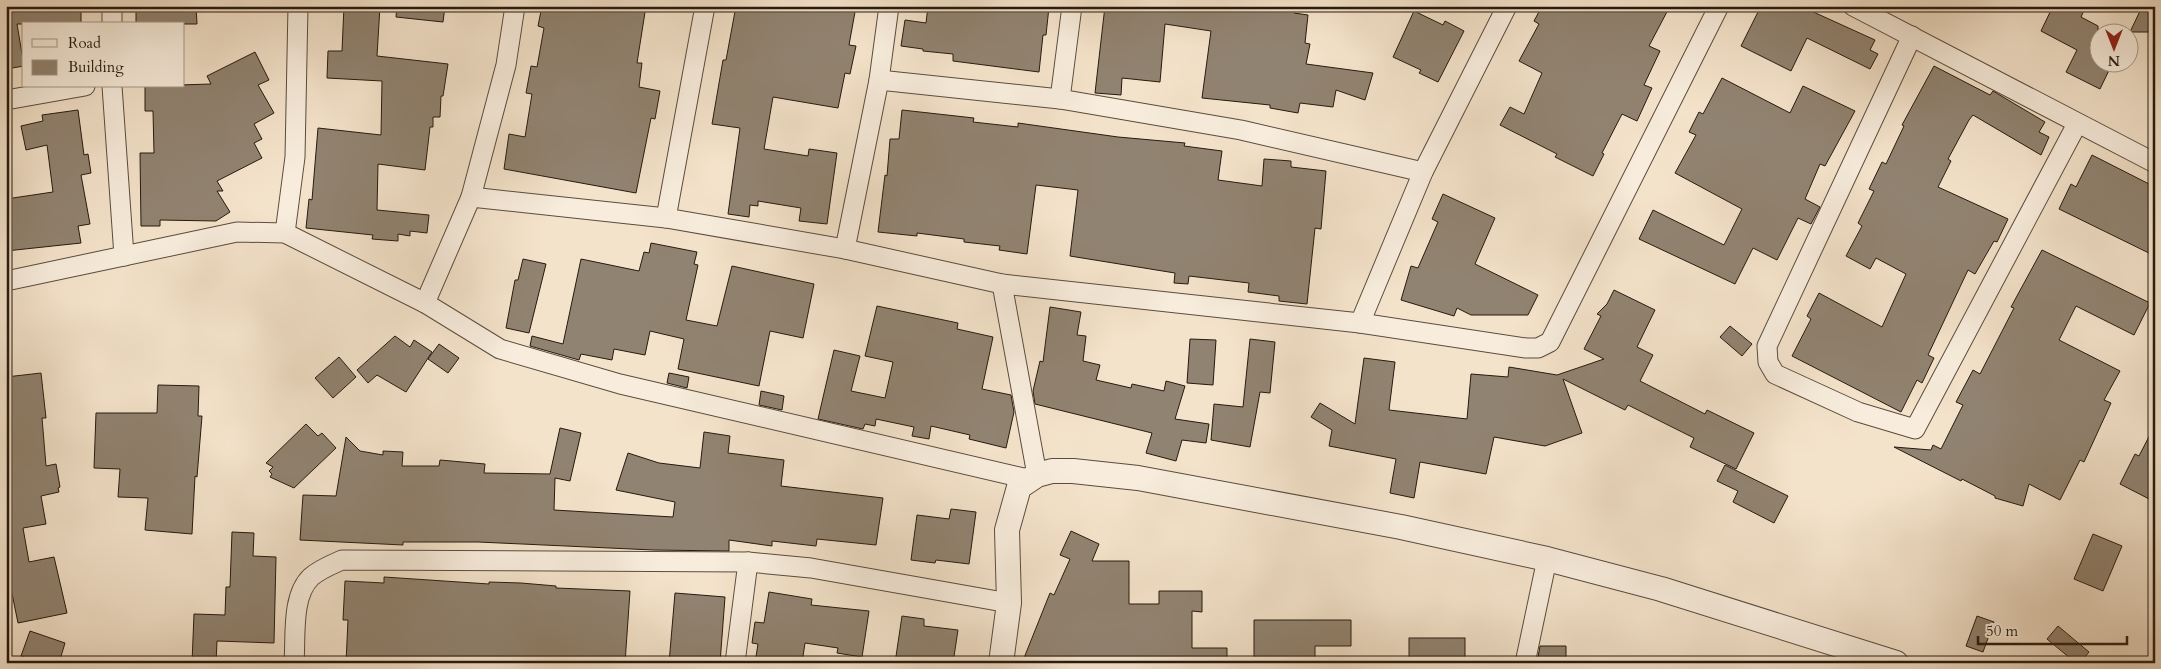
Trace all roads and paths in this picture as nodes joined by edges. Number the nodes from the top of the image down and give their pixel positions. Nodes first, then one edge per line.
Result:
1 (112, 6) edge
2 (298, 6) edge
3 (516, 6) edge
4 (704, 6) edge
5 (889, 6) edge
6 (1072, 6) edge
7 (1507, 6) edge
8 (1719, 6) edge
9 (1853, 6) edge
10 (112, 22) edge
11 (1912, 36) junction
12 (878, 80) junction
13 (73, 88) edge
14 (112, 88) edge
15 (1060, 98) junction
16 (6, 100) edge
17 (2077, 124) junction
18 (2155, 163) edge
19 (1423, 172) junction
20 (471, 197) junction
21 (666, 218) junction
22 (285, 232) junction
23 (845, 249) junction
24 (124, 256) junction
25 (6, 281) edge
26 (1002, 284) junction
27 (425, 303) junction
28 (1360, 323) junction
29 (1032, 477) junction
30 (1547, 559) junction
31 (748, 562) junction
32 (1009, 603) junction
33 (294, 663) edge
34 (735, 663) edge
35 (1001, 663) edge
36 (1525, 663) edge
37 (1896, 663) edge

1 - 10 street
2 - 22 street
3 - 20 street
4 - 21 street
5 - 12 street
6 - 15 street
7 - 19 street
8 - 28 street
9 - 11 street
11 - 17 street
11 - 17 street
12 - 15 street
12 - 23 street
13 - 16 street
14 - 24 street
15 - 19 street
17 - 18 street
19 - 28 street
20 - 21 street
20 - 27 street
21 - 23 street
22 - 24 street
22 - 27 street
23 - 26 street
24 - 25 street
26 - 28 street
26 - 29 street
27 - 29 street
29 - 30 street
29 - 32 street
30 - 36 street
30 - 37 street
31 - 32 street
31 - 33 street
31 - 34 street
32 - 35 street

